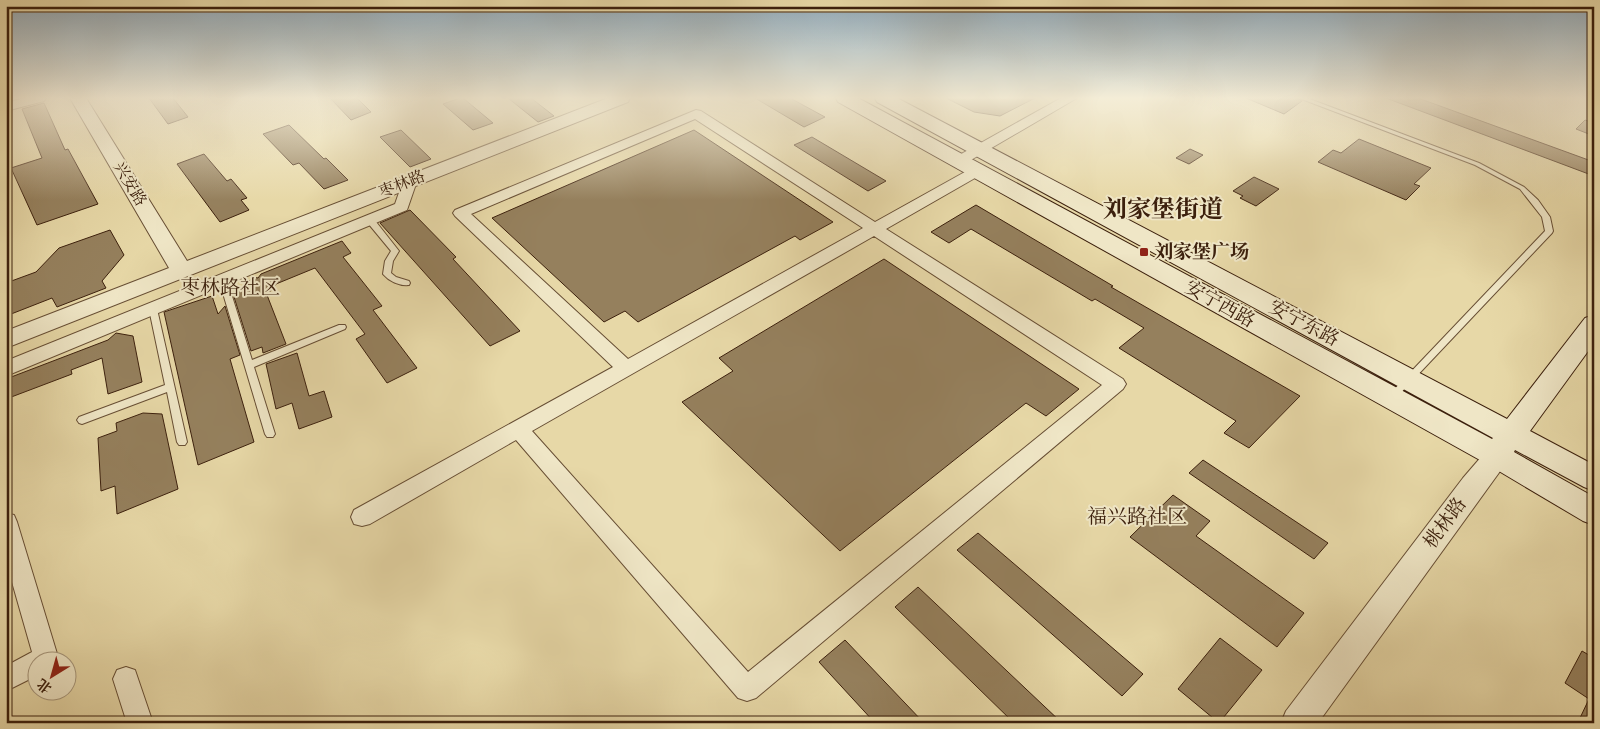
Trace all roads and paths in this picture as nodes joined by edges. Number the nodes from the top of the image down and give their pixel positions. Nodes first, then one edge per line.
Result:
1 (98, 132) edge
2 (535, 132) edge
3 (653, 132) edge
4 (724, 132) edge
5 (915, 132) edge
6 (932, 132) edge
7 (1016, 132) edge
8 (1392, 132) edge
9 (972, 160) junction
10 (410, 181) junction
11 (370, 220) junction
12 (874, 228) junction
13 (182, 271) junction
14 (223, 280) junction
15 (406, 283) dead end
16 (154, 308) junction
17 (1594, 324) edge
18 (342, 327) dead end
19 (6, 340) edge
20 (249, 365) junction
21 (626, 368) junction
22 (6, 369) edge
23 (170, 387) junction
24 (1400, 388) junction
25 (82, 420) dead end
26 (518, 429) junction
27 (270, 434) dead end
28 (182, 442) dead end
29 (1504, 445) junction
30 (1594, 478) edge
31 (1594, 512) edge
32 (362, 517) dead end
33 (6, 522) edge
34 (45, 652) edge
35 (28, 667) edge
36 (6, 679) edge
37 (126, 679) dead end
38 (140, 723) edge
39 (1298, 723) edge

1 - 13 street, 兴安路
2 - 10 street, 枣林路
3 - 21 street
4 - 12 street
5 - 9 main road
6 - 9 main road, 安宁东路
7 - 9 street
8 - 24 lane
9 - 12 street
9 - 24 main road, 安宁东路
10 - 11 street
10 - 13 street, 枣林路
11 - 14 street
11 - 15 lane
12 - 21 street
12 - 26 street
13 - 19 street, 枣林路
14 - 16 street
14 - 20 lane
16 - 22 street
16 - 23 lane
17 - 29 main road, 桃林路
18 - 20 lane
20 - 27 lane
21 - 26 street
23 - 25 lane
23 - 28 lane
24 - 29 main road
26 - 32 street
29 - 30 main road
29 - 31 main road
29 - 39 street, 桃林路
33 - 34 street
35 - 36 street
37 - 38 street

